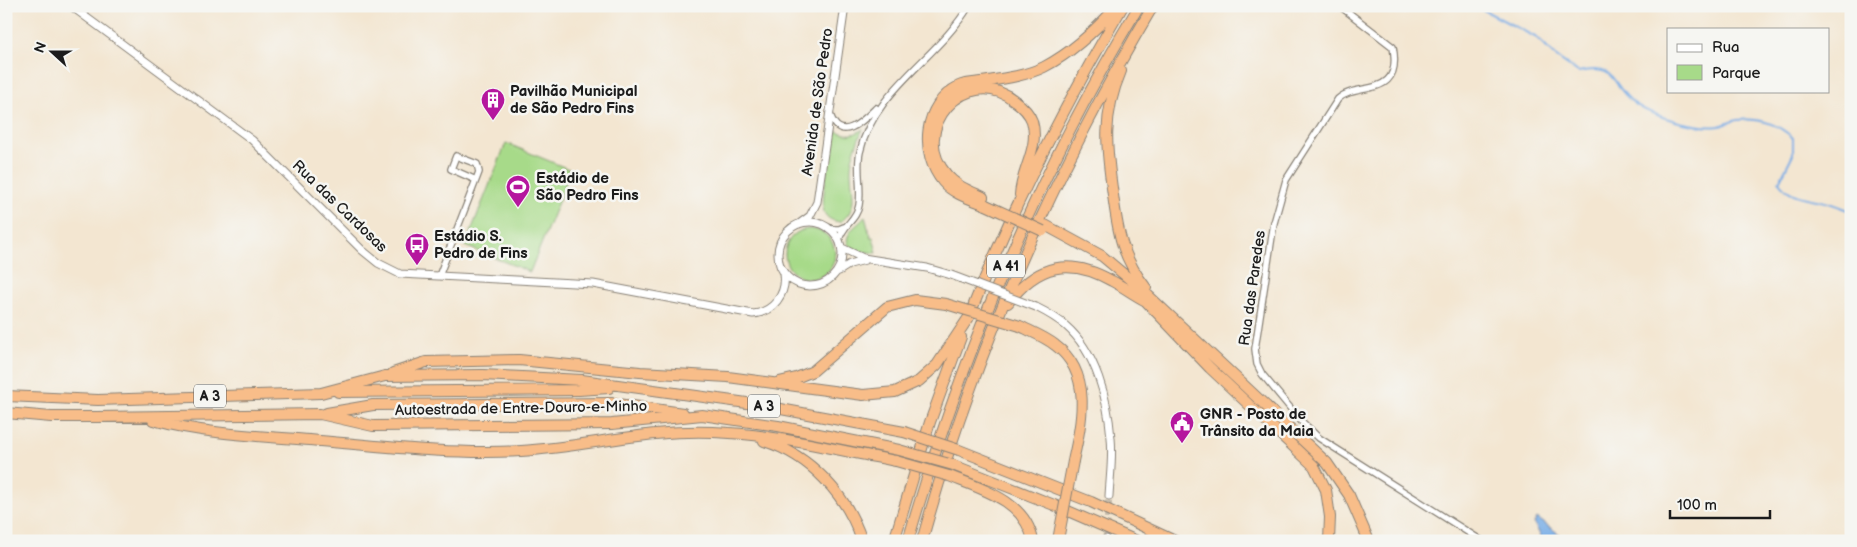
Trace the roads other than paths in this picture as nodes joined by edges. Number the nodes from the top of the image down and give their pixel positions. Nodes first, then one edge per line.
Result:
1 (71, 6) edge
2 (844, 6) edge
3 (969, 6) edge
4 (1117, 6) edge
5 (1124, 6) edge
6 (1139, 6) edge
7 (1153, 6) edge
8 (1340, 6) edge
9 (1133, 39) junction
10 (888, 96) junction
11 (830, 111) junction
12 (476, 180) junction
13 (1020, 201) junction
14 (817, 202) junction
15 (987, 202) junction
16 (799, 224) junction
17 (848, 224) junction
18 (826, 227) junction
19 (1044, 228) junction
20 (840, 244) junction
21 (873, 260) junction
22 (784, 274) junction
23 (835, 275) junction
24 (439, 276) junction
25 (803, 286) junction
26 (781, 294) junction
27 (1146, 301) junction
28 (1163, 308) junction
29 (969, 316) junction
30 (992, 332) junction
31 (385, 376) junction
32 (772, 383) junction
33 (622, 387) junction
34 (321, 393) junction
35 (6, 396) edge
36 (6, 413) edge
37 (320, 414) junction
38 (702, 415) junction
39 (143, 417) junction
40 (738, 434) junction
41 (1109, 496) tunnel mouth
42 (1058, 540) edge
43 (862, 541) edge
44 (894, 541) edge
45 (908, 541) edge
46 (922, 541) edge
47 (1033, 541) edge
48 (1137, 541) edge
49 (1175, 541) edge
50 (1329, 541) edge
51 (1369, 541) edge
52 (1482, 541) edge

1 - 24 street, Rua das Cardosas
2 - 11 street, Avenida de São Pedro
3 - 10 street
4 - 15 highway
5 - 13 highway, A 41
6 - 45 highway, A 41
7 - 9 highway
8 - 52 street, Rua das Paredes
9 - 28 highway
9 - 30 highway
10 - 11 street
10 - 17 street
11 - 14 street, Avenida de São Pedro
12 - 12 street
12 - 24 street
13 - 15 highway
13 - 29 highway, A 41
14 - 16 street, Avenida de São Pedro
14 - 18 street, Avenida de São Pedro
15 - 19 highway, bridge
16 - 18 street
16 - 22 street
17 - 18 street
17 - 20 street
18 - 20 street
19 - 27 highway
19 - 28 highway
20 - 21 street
20 - 23 street
21 - 23 street
21 - 41 street, bridge
22 - 25 street
22 - 26 street
23 - 25 street
24 - 26 street, Rua das Cardosas
25 - 26 street, Rua das Cardosas
27 - 30 highway
27 - 50 highway
28 - 51 highway
29 - 32 highway
29 - 44 highway, A 41
30 - 46 highway
31 - 32 highway
31 - 33 highway, Autoestrada de Entre-Douro-e-Minho / A 3
31 - 34 highway, Autoestrada de Entre-Douro-e-Minho / A 3
32 - 42 highway, bridge
33 - 34 highway, A 3
33 - 49 highway, Autoestrada de Entre-Douro-e-Minho / A 3, bridge
34 - 35 highway, Autoestrada de Entre-Douro-e-Minho / A 3
36 - 39 highway, Autoestrada de Entre-Douro-e-Minho / A 3
37 - 38 highway, A 3
37 - 38 highway, Autoestrada de Entre-Douro-e-Minho / A 3
37 - 39 highway, Autoestrada de Entre-Douro-e-Minho / A 3
38 - 48 highway, Autoestrada de Entre-Douro-e-Minho / A 3, bridge
39 - 40 highway
40 - 43 highway
40 - 47 highway, bridge

